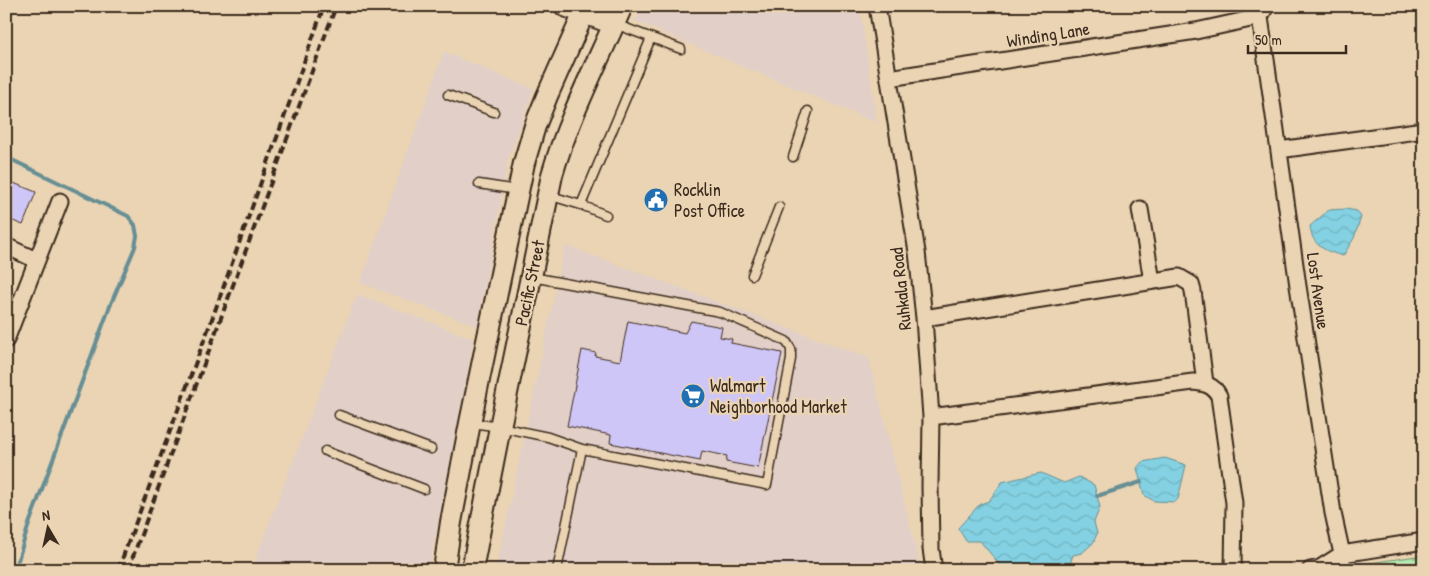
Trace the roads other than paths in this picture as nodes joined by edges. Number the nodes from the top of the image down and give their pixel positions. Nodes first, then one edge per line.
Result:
1 (565, 6) edge
2 (877, 6) edge
3 (585, 10) edge
4 (1263, 11) edge
5 (618, 15) edge
6 (651, 38) junction
7 (681, 49) dead end
8 (889, 78) junction
9 (448, 95) dead end
10 (808, 111) dead end
11 (494, 112) dead end
12 (1424, 130) edge
13 (1279, 150) junction
14 (793, 157) dead end
15 (479, 184) dead end
16 (518, 190) junction
17 (548, 195) junction
18 (60, 201) dead end
19 (581, 205) junction
20 (779, 206) dead end
21 (1140, 209) dead end
22 (606, 215) dead end
23 (6, 246) edge
24 (36, 260) junction
25 (752, 275) dead end
26 (531, 276) junction
27 (1152, 281) junction
28 (924, 318) junction
29 (6, 340) edge
30 (1204, 383) junction
31 (339, 415) dead end
32 (931, 416) junction
33 (470, 423) junction
34 (500, 427) junction
35 (431, 449) dead end
36 (582, 449) junction
37 (325, 451) dead end
38 (424, 489) dead end
39 (1424, 542) edge
40 (1342, 554) junction
41 (444, 570) edge
42 (472, 570) edge
43 (557, 570) edge
44 (934, 570) edge
45 (1232, 570) edge
46 (1310, 570) edge
47 (1342, 570) edge

1 - 3 main road
2 - 8 street, Ruhkala Road
3 - 5 main road
3 - 16 main road, Pacific Street
4 - 8 street, Winding Lane
4 - 13 street, Lost Avenue
5 - 6 lane
5 - 17 main road, Pacific Street
6 - 7 lane
6 - 19 lane
8 - 28 street, Ruhkala Road
9 - 11 lane
10 - 14 lane
12 - 13 street
13 - 40 street, Lost Avenue
15 - 16 lane
16 - 33 main road, Pacific Street
17 - 19 lane
17 - 26 main road, Pacific Street
18 - 24 street
19 - 22 lane
20 - 25 lane
21 - 27 street
23 - 24 street
24 - 29 street
26 - 34 main road, Pacific Street
26 - 36 lane
27 - 28 street
27 - 30 street
28 - 32 street, Ruhkala Road
30 - 32 street
30 - 45 street
31 - 35 lane
32 - 44 street, Ruhkala Road
33 - 34 lane
33 - 41 main road, Pacific Street
34 - 36 lane
34 - 42 main road, Pacific Street
36 - 43 lane
37 - 38 lane
39 - 40 street
40 - 46 street
40 - 47 street, Lost Avenue

